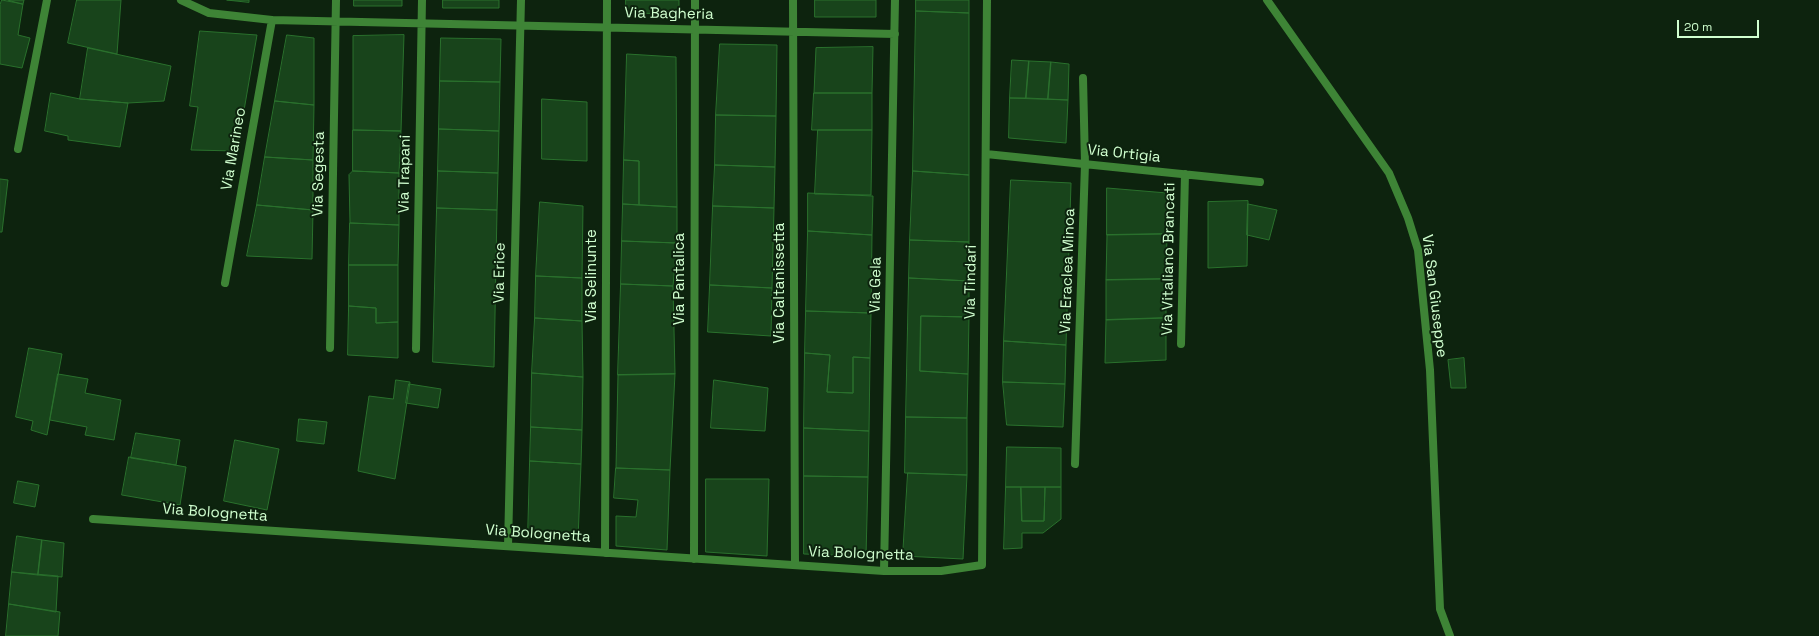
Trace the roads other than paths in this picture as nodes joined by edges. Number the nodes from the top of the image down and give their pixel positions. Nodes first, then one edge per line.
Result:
1 (47, 0) edge
2 (181, 0) edge
3 (336, 0) edge
4 (422, 0) edge
5 (521, 0) edge
6 (607, 0) edge
7 (694, 0) edge
8 (793, 0) edge
9 (896, 0) edge
10 (987, 0) edge
11 (1267, 0) edge
12 (272, 20) junction
13 (336, 21) junction
14 (421, 23) junction
15 (521, 25) junction
16 (606, 26) junction
17 (694, 28) junction
18 (793, 30) junction
19 (895, 34) junction
20 (1083, 78) dead end
21 (18, 149) dead end
22 (986, 154) junction
23 (1085, 164) junction
24 (1185, 174) junction
25 (1260, 182) dead end
26 (225, 283) dead end
27 (1181, 344) dead end
28 (330, 348) dead end
29 (416, 348) dead end
30 (1075, 464) dead end
31 (93, 519) dead end
32 (508, 546) junction
33 (605, 553) junction
34 (694, 559) junction
35 (982, 565) joint
36 (795, 566) junction
37 (884, 571) junction
38 (1450, 636) edge

1 - 21 street
2 - 12 street, Via Bagheria
3 - 13 street, Via Segesta
4 - 14 street, Via Trapani
5 - 15 street, Via Erice
6 - 16 street, Via Selinunte
7 - 17 street, Via Pantalica
8 - 18 street, Via Caltanissetta
9 - 19 street, Via Gela
10 - 22 street, Via Tindari
11 - 38 street, Via San Giuseppe
12 - 13 street, Via Bagheria
12 - 26 street, Via Marineo
13 - 14 street, Via Bagheria
13 - 28 street, Via Segesta
14 - 15 street, Via Bagheria
14 - 29 street, Via Trapani
15 - 16 street, Via Bagheria
15 - 32 street, Via Erice
16 - 17 street, Via Bagheria
16 - 33 street, Via Selinunte
17 - 18 street, Via Bagheria
17 - 34 street, Via Pantalica
18 - 19 street, Via Bagheria
18 - 36 street, Via Caltanissetta
19 - 37 street, Via Gela
20 - 23 street, Via Eraclea Minoa
22 - 23 street, Via Ortigia
22 - 35 street, Via Tindari
23 - 24 street, Via Ortigia
23 - 30 street, Via Eraclea Minoa
24 - 25 street, Via Ortigia
24 - 27 street, Via Vitaliano Brancati
31 - 32 street, Via Bolognetta
32 - 33 street, Via Bolognetta
33 - 34 street, Via Bolognetta
34 - 36 street, Via Bolognetta
35 - 37 street, Via Bolognetta
36 - 37 street, Via Bolognetta

